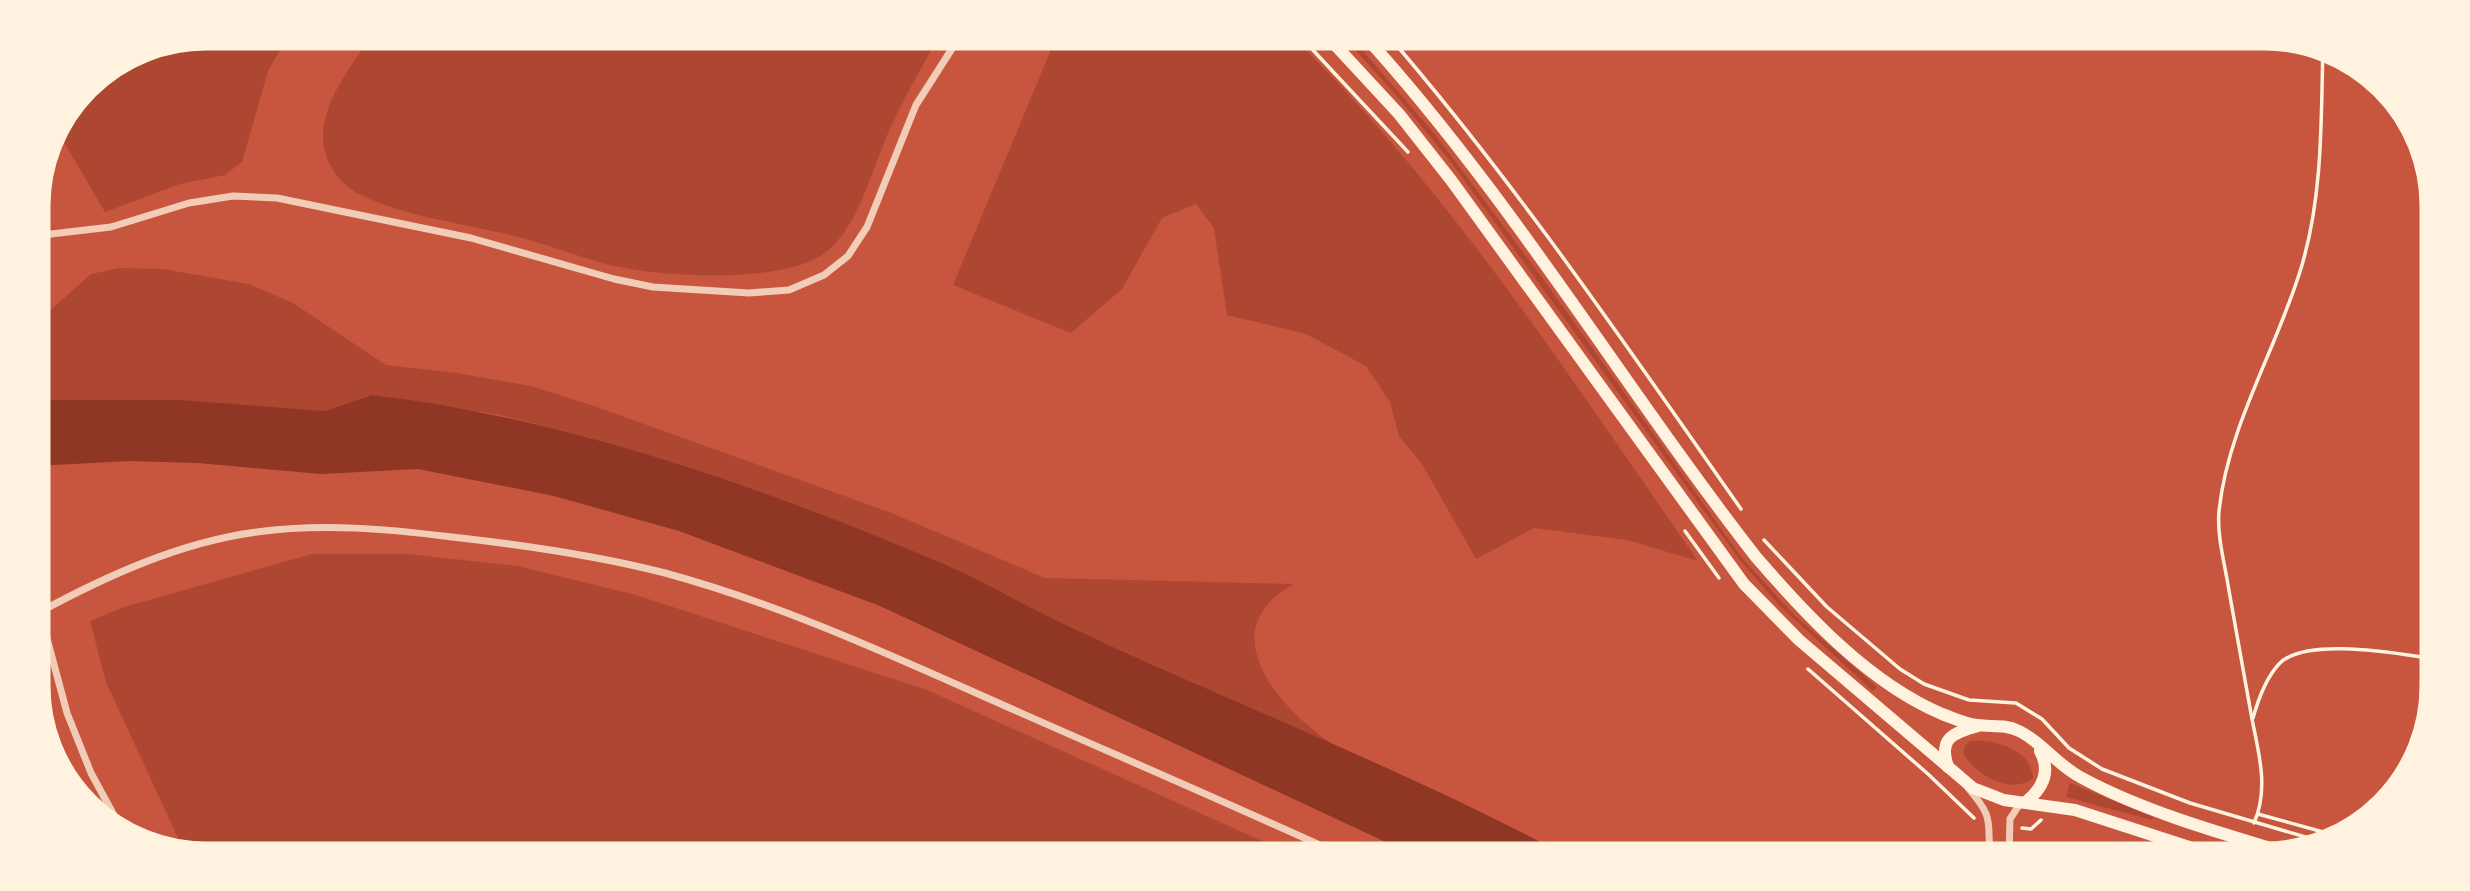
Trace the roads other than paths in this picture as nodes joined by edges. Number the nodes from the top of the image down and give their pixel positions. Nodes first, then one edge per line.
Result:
1 (954, 46) edge
2 (1336, 46) edge
3 (1373, 46) edge
4 (46, 235) edge
5 (46, 608) edge
6 (46, 635) edge
7 (1978, 726) junction
8 (2035, 742) junction
9 (1948, 767) junction
10 (1963, 782) junction
11 (2024, 802) junction
12 (115, 818) edge
13 (1320, 845) edge
14 (1990, 845) edge
15 (2009, 845) edge
16 (2183, 845) edge
17 (2263, 845) edge

1 - 4 street
2 - 9 main road
3 - 7 main road
5 - 13 street
6 - 12 street
7 - 8 main road
7 - 9 main road
8 - 11 main road
8 - 17 main road
9 - 10 main road
10 - 11 main road
10 - 14 street
11 - 15 street
11 - 16 main road

